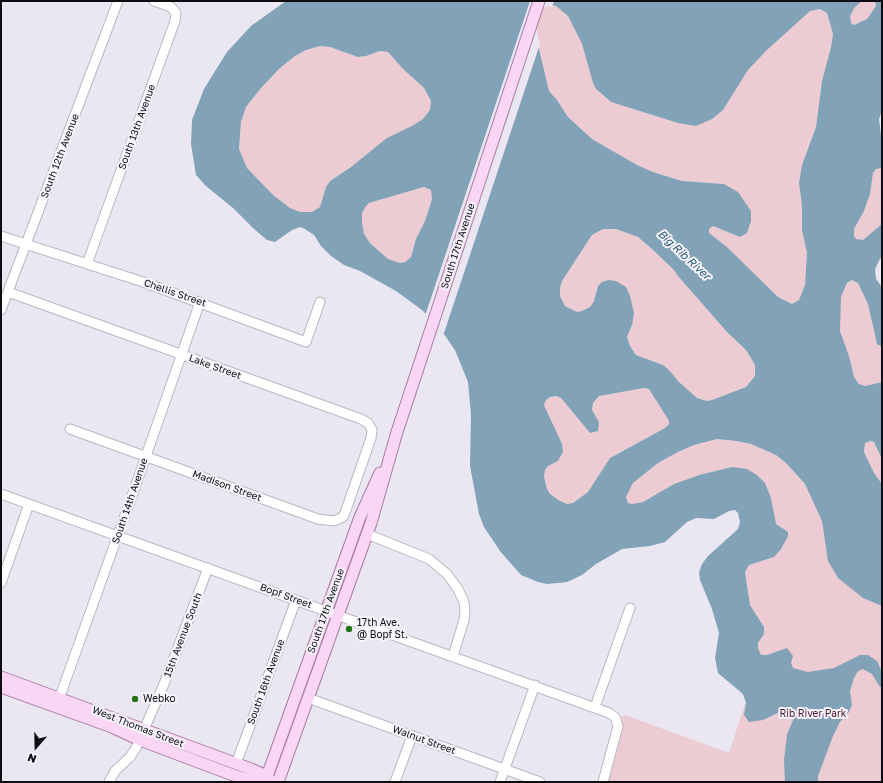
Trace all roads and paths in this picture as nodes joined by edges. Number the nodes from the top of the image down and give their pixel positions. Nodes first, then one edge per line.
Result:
1 (118, 1) edge
2 (154, 1) edge
3 (539, 1) edge
4 (1, 236) edge
5 (26, 244) junction
6 (87, 264) junction
7 (8, 292) junction
8 (200, 302) junction
9 (320, 302) dead end
10 (1, 310) edge
11 (181, 355) junction
12 (70, 429) dead end
13 (394, 444) junction
14 (146, 457) junction
15 (357, 476) joint
16 (1, 494) edge
17 (29, 504) junction
18 (367, 534) junction
19 (118, 536) junction
20 (208, 568) junction
21 (1, 583) edge
22 (296, 600) junction
23 (630, 608) dead end
24 (326, 610) junction
25 (338, 614) junction
26 (453, 656) junction
27 (1, 677) edge
28 (535, 686) junction
29 (1, 687) edge
30 (308, 698) junction
31 (59, 699) junction
32 (595, 708) junction
33 (142, 735) junction
34 (412, 736) junction
35 (236, 764) junction
36 (505, 770) junction
37 (268, 780) edge
38 (109, 782) edge
39 (256, 782) edge
40 (278, 782) edge
41 (395, 782) edge
42 (500, 782) edge
43 (540, 782) edge
44 (603, 782) edge

1 - 5 street, South 12th Avenue
2 - 6 street, South 13th Avenue
3 - 13 main road, South 17th Avenue
4 - 5 street, Chellis Street
5 - 6 street, Chellis Street
5 - 7 street, South 12th Avenue
6 - 8 street, Chellis Street
7 - 10 street, South 12th Avenue
7 - 11 street, Lake Street
8 - 9 street, Chellis Street
8 - 11 street, South 14th Avenue
11 - 14 street, South 14th Avenue
11 - 15 street, Lake Street
12 - 14 street, Madison Street
13 - 18 main road, South 17th Avenue
13 - 24 main road, South 17th Avenue
14 - 15 street, Madison Street
14 - 19 street, South 14th Avenue
16 - 17 street, Bopf Street
17 - 19 street, Bopf Street
17 - 21 street
18 - 25 main road, South 17th Avenue
18 - 26 street
19 - 20 street, Bopf Street
19 - 31 street, South 14th Avenue
20 - 22 street, Bopf Street
20 - 33 street, 15th Avenue South
22 - 24 street, Bopf Street
22 - 35 street, South 16th Avenue
23 - 32 street
24 - 25 street, Bopf Street
24 - 37 main road, South 17th Avenue
25 - 26 street, Bopf Street
25 - 30 main road, South 17th Avenue
26 - 28 street, Bopf Street
27 - 31 main road, West Thomas Street
28 - 32 street, Bopf Street
28 - 36 street
29 - 33 main road, West Thomas Street
30 - 34 street, Walnut Street
30 - 40 main road, South 17th Avenue
31 - 33 main road, West Thomas Street
32 - 44 street, Bopf Street
33 - 35 main road, West Thomas Street
33 - 38 street, 15th Avenue South
33 - 39 main road, West Thomas Street
34 - 36 street, Walnut Street
34 - 41 street
35 - 37 main road, West Thomas Street
36 - 42 street
36 - 43 street, Walnut Street

